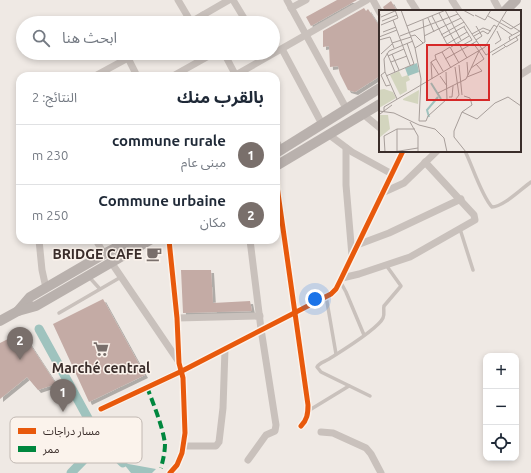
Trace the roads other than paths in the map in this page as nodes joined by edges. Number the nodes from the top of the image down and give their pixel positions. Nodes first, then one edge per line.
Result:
1 (178, 0) edge
2 (229, 0) edge
3 (233, 0) edge
4 (286, 0) edge
5 (306, 0) edge
6 (365, 0) edge
7 (373, 0) edge
8 (410, 0) edge
9 (452, 0) edge
10 (494, 0) edge
11 (516, 0) edge
12 (291, 8) junction
13 (416, 10) edge
14 (458, 10) edge
15 (499, 10) edge
16 (506, 10) edge
17 (379, 11) edge
18 (203, 15) edge
19 (187, 16) edge
20 (243, 16) edge
21 (307, 35) junction
22 (282, 49) joint
23 (124, 60) edge
24 (129, 60) edge
25 (202, 60) edge
26 (228, 60) edge
27 (259, 60) edge
28 (531, 68) edge
29 (102, 72) edge
30 (135, 72) edge
31 (180, 72) edge
32 (234, 72) edge
33 (242, 72) edge
34 (521, 73) edge
35 (379, 89) edge
36 (379, 105) edge
37 (346, 108) junction
38 (363, 114) junction
39 (322, 124) junction
40 (379, 127) edge
41 (328, 134) junction
42 (280, 147) edge
43 (346, 148) junction
44 (403, 152) edge
45 (436, 152) edge
46 (465, 152) edge
47 (426, 162) junction
48 (280, 164) edge
49 (392, 174) junction
50 (531, 182) edge
51 (382, 193) junction
52 (460, 200) junction
53 (280, 206) edge
54 (460, 229) junction
55 (39, 244) edge
56 (99, 244) edge
57 (126, 244) edge
58 (141, 244) edge
59 (169, 244) edge
60 (251, 244) edge
61 (357, 246) junction
62 (352, 256) junction
63 (108, 258) junction
64 (386, 265) junction
65 (473, 270) dead end
66 (88, 276) junction
67 (121, 277) junction
68 (341, 280) junction
69 (46, 288) junction
70 (100, 289) junction
71 (326, 296) junction
72 (18, 311) junction
73 (296, 312) junction
74 (59, 313) dead end
75 (260, 316) junction
76 (177, 318) junction
77 (0, 321) edge
78 (261, 329) junction
79 (364, 335) junction
80 (225, 349) junction
81 (336, 354) junction
82 (179, 363) junction
83 (182, 371) junction
84 (349, 386) junction
85 (370, 396) dead end
86 (101, 409) dead end
87 (308, 411) junction
88 (301, 426) dead end
89 (321, 432) dead end
90 (184, 446) junction
91 (248, 460) dead end
92 (170, 473) edge
93 (381, 473) edge

1 - 19 street
2 - 18 street
3 - 20 street
4 - 12 street
5 - 12 street
6 - 21 street
7 - 17 street
8 - 13 street
9 - 14 street
10 - 15 street
11 - 16 main road
12 - 21 street
21 - 22 street
21 - 37 street
22 - 39 street
23 - 29 street
24 - 30 street
25 - 31 street
26 - 32 street
27 - 33 street
28 - 34 street
35 - 37 main road
36 - 38 main road
37 - 39 main road
38 - 40 street
38 - 41 main road
39 - 42 main road
41 - 43 street
41 - 48 main road
43 - 49 street
43 - 62 street
44 - 49 street
45 - 47 street
46 - 50 lane
47 - 51 street
47 - 52 street
49 - 51 street
51 - 61 street
52 - 54 street
52 - 61 street
53 - 73 street
54 - 64 street
54 - 65 lane
55 - 69 street
56 - 63 street
57 - 63 main road
58 - 63 main road
59 - 76 street
60 - 75 street
61 - 62 street
62 - 68 street
63 - 66 main road
63 - 67 street
63 - 69 main road
64 - 68 street
64 - 79 lane
66 - 70 lane
66 - 72 main road
67 - 70 lane
67 - 82 street
68 - 71 street
68 - 79 lane
69 - 72 main road
70 - 74 lane
71 - 73 street
71 - 81 lane
72 - 77 main road
73 - 78 street
73 - 87 street
75 - 76 street
75 - 78 street
76 - 82 street
78 - 80 street
78 - 91 street
79 - 81 lane
80 - 83 street
80 - 90 street
81 - 84 lane
82 - 83 street
83 - 86 street
83 - 90 street
84 - 85 lane
84 - 87 lane
87 - 88 street
89 - 93 street
90 - 92 street

